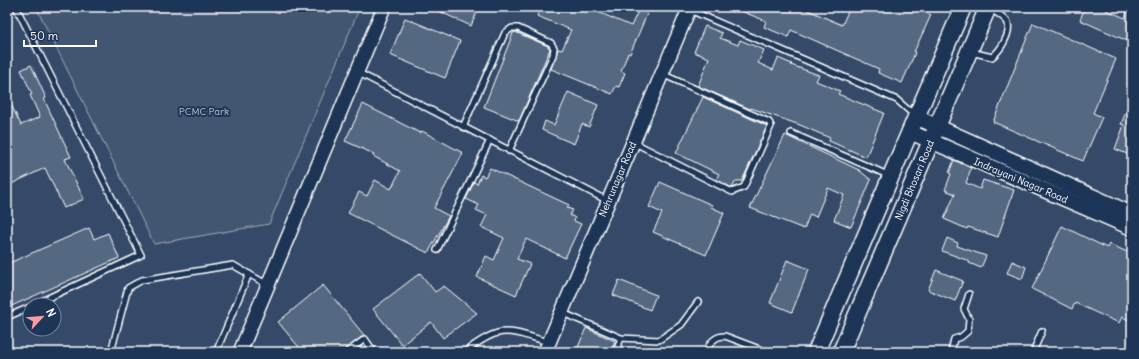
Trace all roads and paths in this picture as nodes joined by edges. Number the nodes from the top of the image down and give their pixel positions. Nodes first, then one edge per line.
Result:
1 (16, 7) edge
2 (384, 7) edge
3 (963, 7) edge
4 (988, 7) edge
5 (689, 8) edge
6 (969, 52) junction
7 (357, 72) junction
8 (662, 74) junction
9 (916, 117) junction
10 (463, 126) junction
11 (937, 126) junction
12 (910, 132) junction
13 (791, 133) dead end
14 (490, 140) junction
15 (633, 142) junction
16 (931, 142) junction
17 (509, 151) junction
18 (891, 176) junction
19 (608, 201) junction
20 (1132, 214) edge
21 (1132, 228) edge
22 (437, 250) dead end
23 (249, 274) junction
24 (268, 285) junction
25 (969, 294) dead end
26 (51, 297) edge
27 (698, 302) dead end
28 (22, 310) edge
29 (562, 312) junction
30 (7, 317) edge
31 (1042, 331) dead end
32 (621, 338) junction
33 (547, 347) edge
34 (765, 351) edge
35 (111, 352) edge
36 (216, 352) edge
37 (240, 352) edge
38 (347, 352) edge
39 (374, 352) edge
40 (465, 352) edge
41 (616, 352) edge
42 (706, 352) edge
43 (816, 352) edge
44 (841, 352) edge
45 (951, 352) edge
46 (1033, 352) edge

1 - 26 lane
2 - 7 street
3 - 9 main road
4 - 6 main road, Nigdi Bhosari Road
4 - 6 lane
5 - 8 street, Nehrunagar Road
5 - 9 lane
6 - 11 main road, Nigdi Bhosari Road
7 - 10 lane
7 - 24 street
8 - 15 street, Nehrunagar Road
8 - 15 lane
9 - 11 main road, Indrayani Nagar Road
9 - 12 main road
10 - 14 lane
10 - 17 lane
11 - 16 main road, Nigdi Bhosari Road
11 - 20 main road, Indrayani Nagar Road
12 - 16 main road, Indrayani Nagar Road
12 - 18 main road
13 - 18 lane
14 - 17 lane
14 - 22 lane
15 - 19 street, Nehrunagar Road
16 - 21 main road, Indrayani Nagar Road
16 - 44 main road, Nigdi Bhosari Road
17 - 19 lane
18 - 43 main road
19 - 29 street, Nehrunagar Road
23 - 24 lane
23 - 35 lane
23 - 36 lane
24 - 37 street
25 - 45 lane
27 - 32 lane
28 - 30 lane
29 - 32 lane
29 - 33 street, Nehrunagar Road
31 - 46 lane
32 - 41 lane
33 - 40 lane
34 - 42 lane
38 - 39 lane

